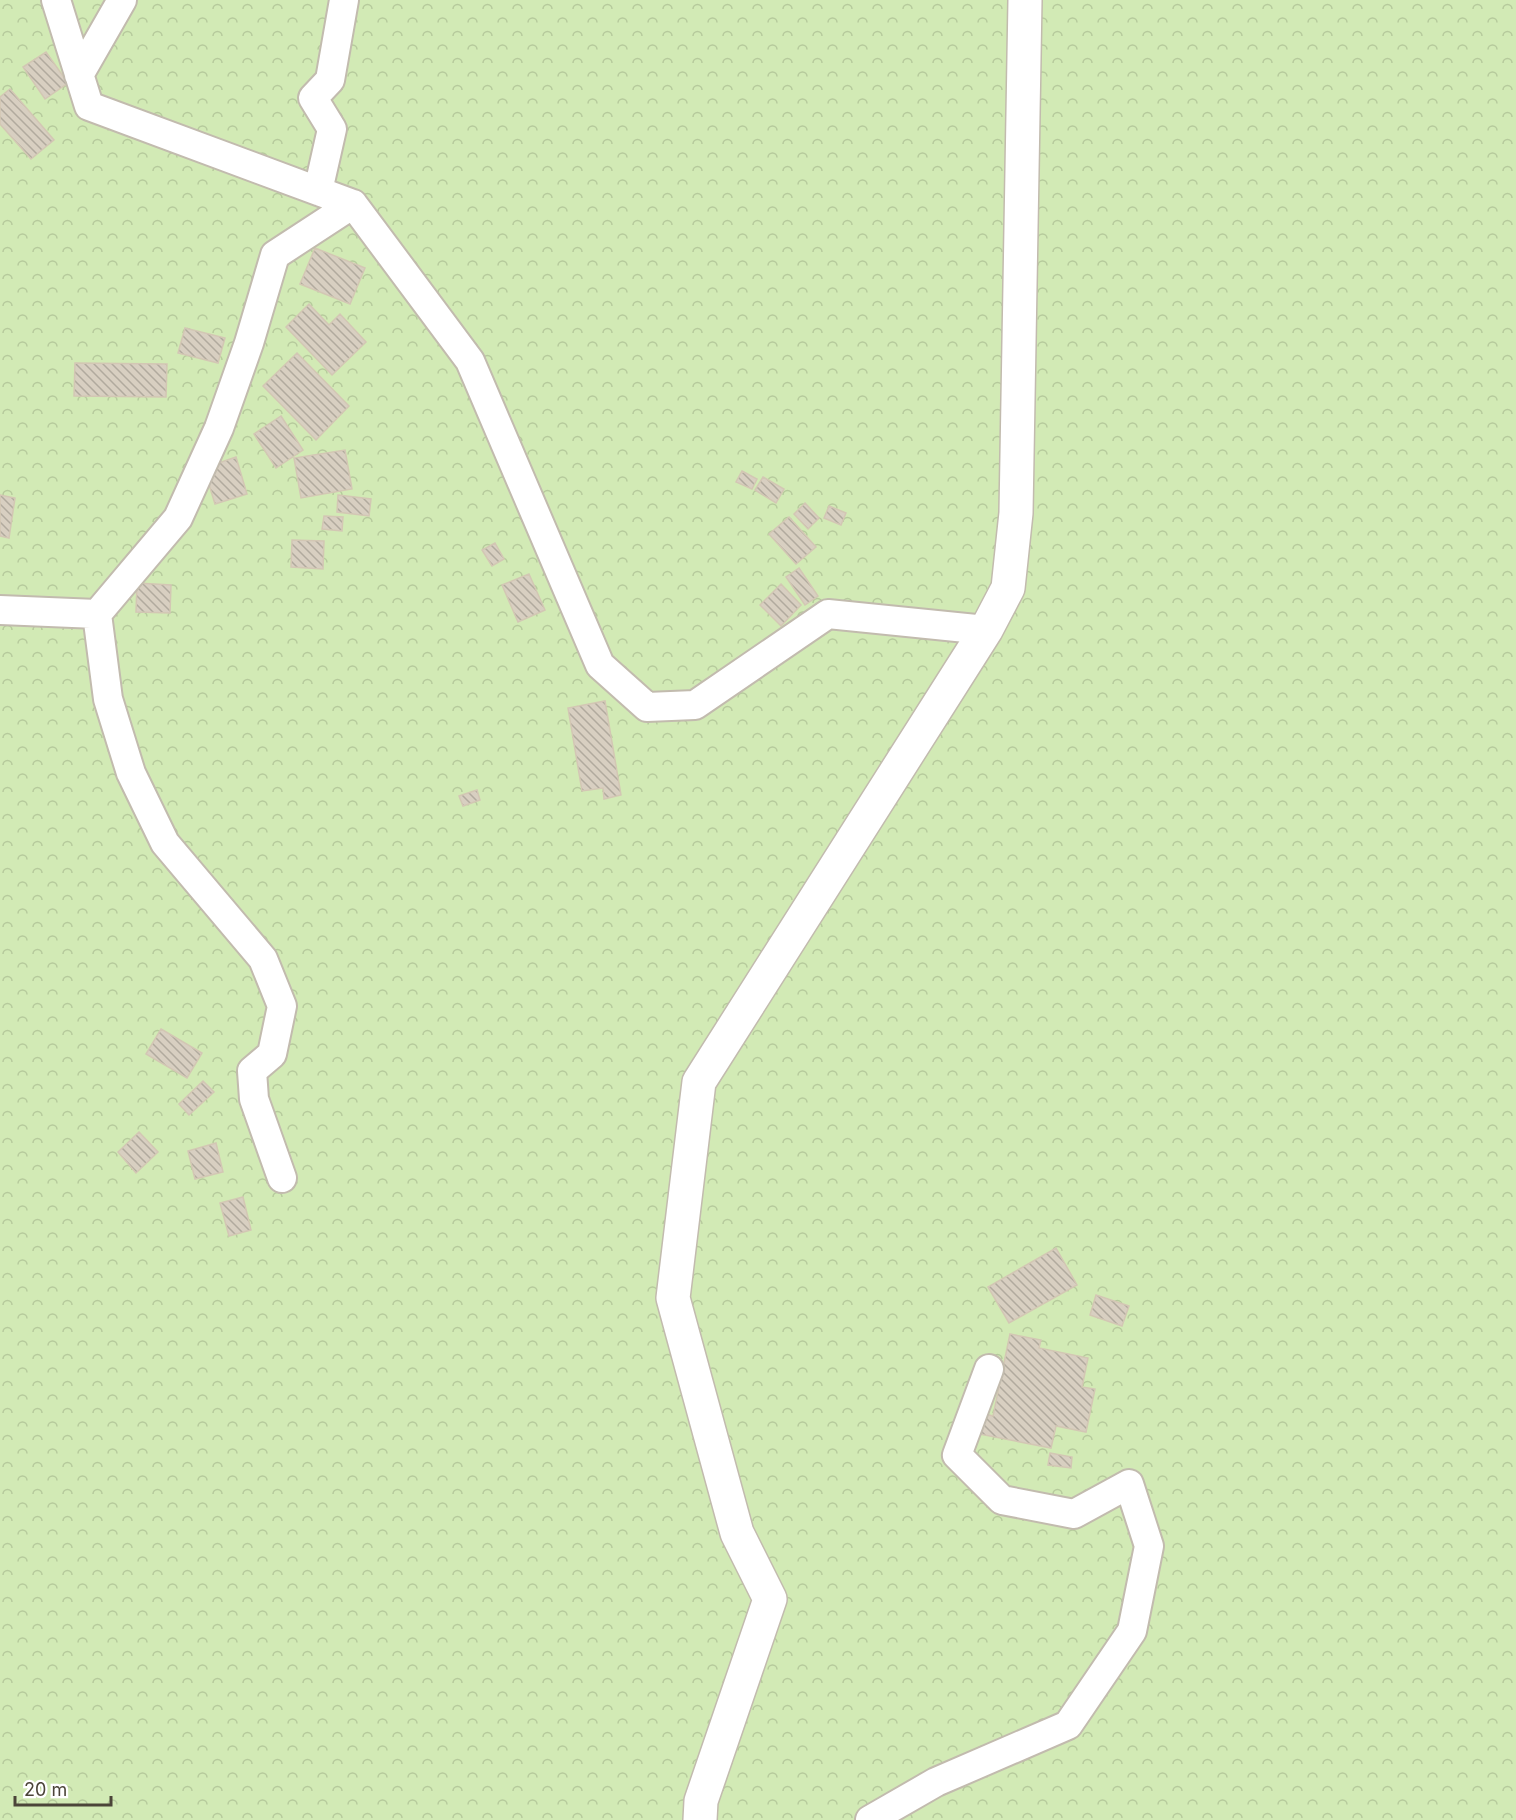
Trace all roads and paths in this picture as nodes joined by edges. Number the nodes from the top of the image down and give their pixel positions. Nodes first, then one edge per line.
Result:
1 (56, 0) edge
2 (122, 0) edge
3 (344, 0) edge
4 (1025, 0) edge
5 (79, 75) junction
6 (318, 190) junction
7 (353, 204) junction
8 (0, 610) edge
9 (97, 614) junction
10 (986, 630) junction
11 (282, 1179) dead end
12 (989, 1369) dead end
13 (700, 1820) edge
14 (870, 1820) edge

1 - 5 street
2 - 5 street
3 - 6 street
4 - 10 street
5 - 6 street
6 - 7 street
7 - 9 street
7 - 10 street
8 - 9 street
9 - 11 street
10 - 13 street
12 - 14 street

